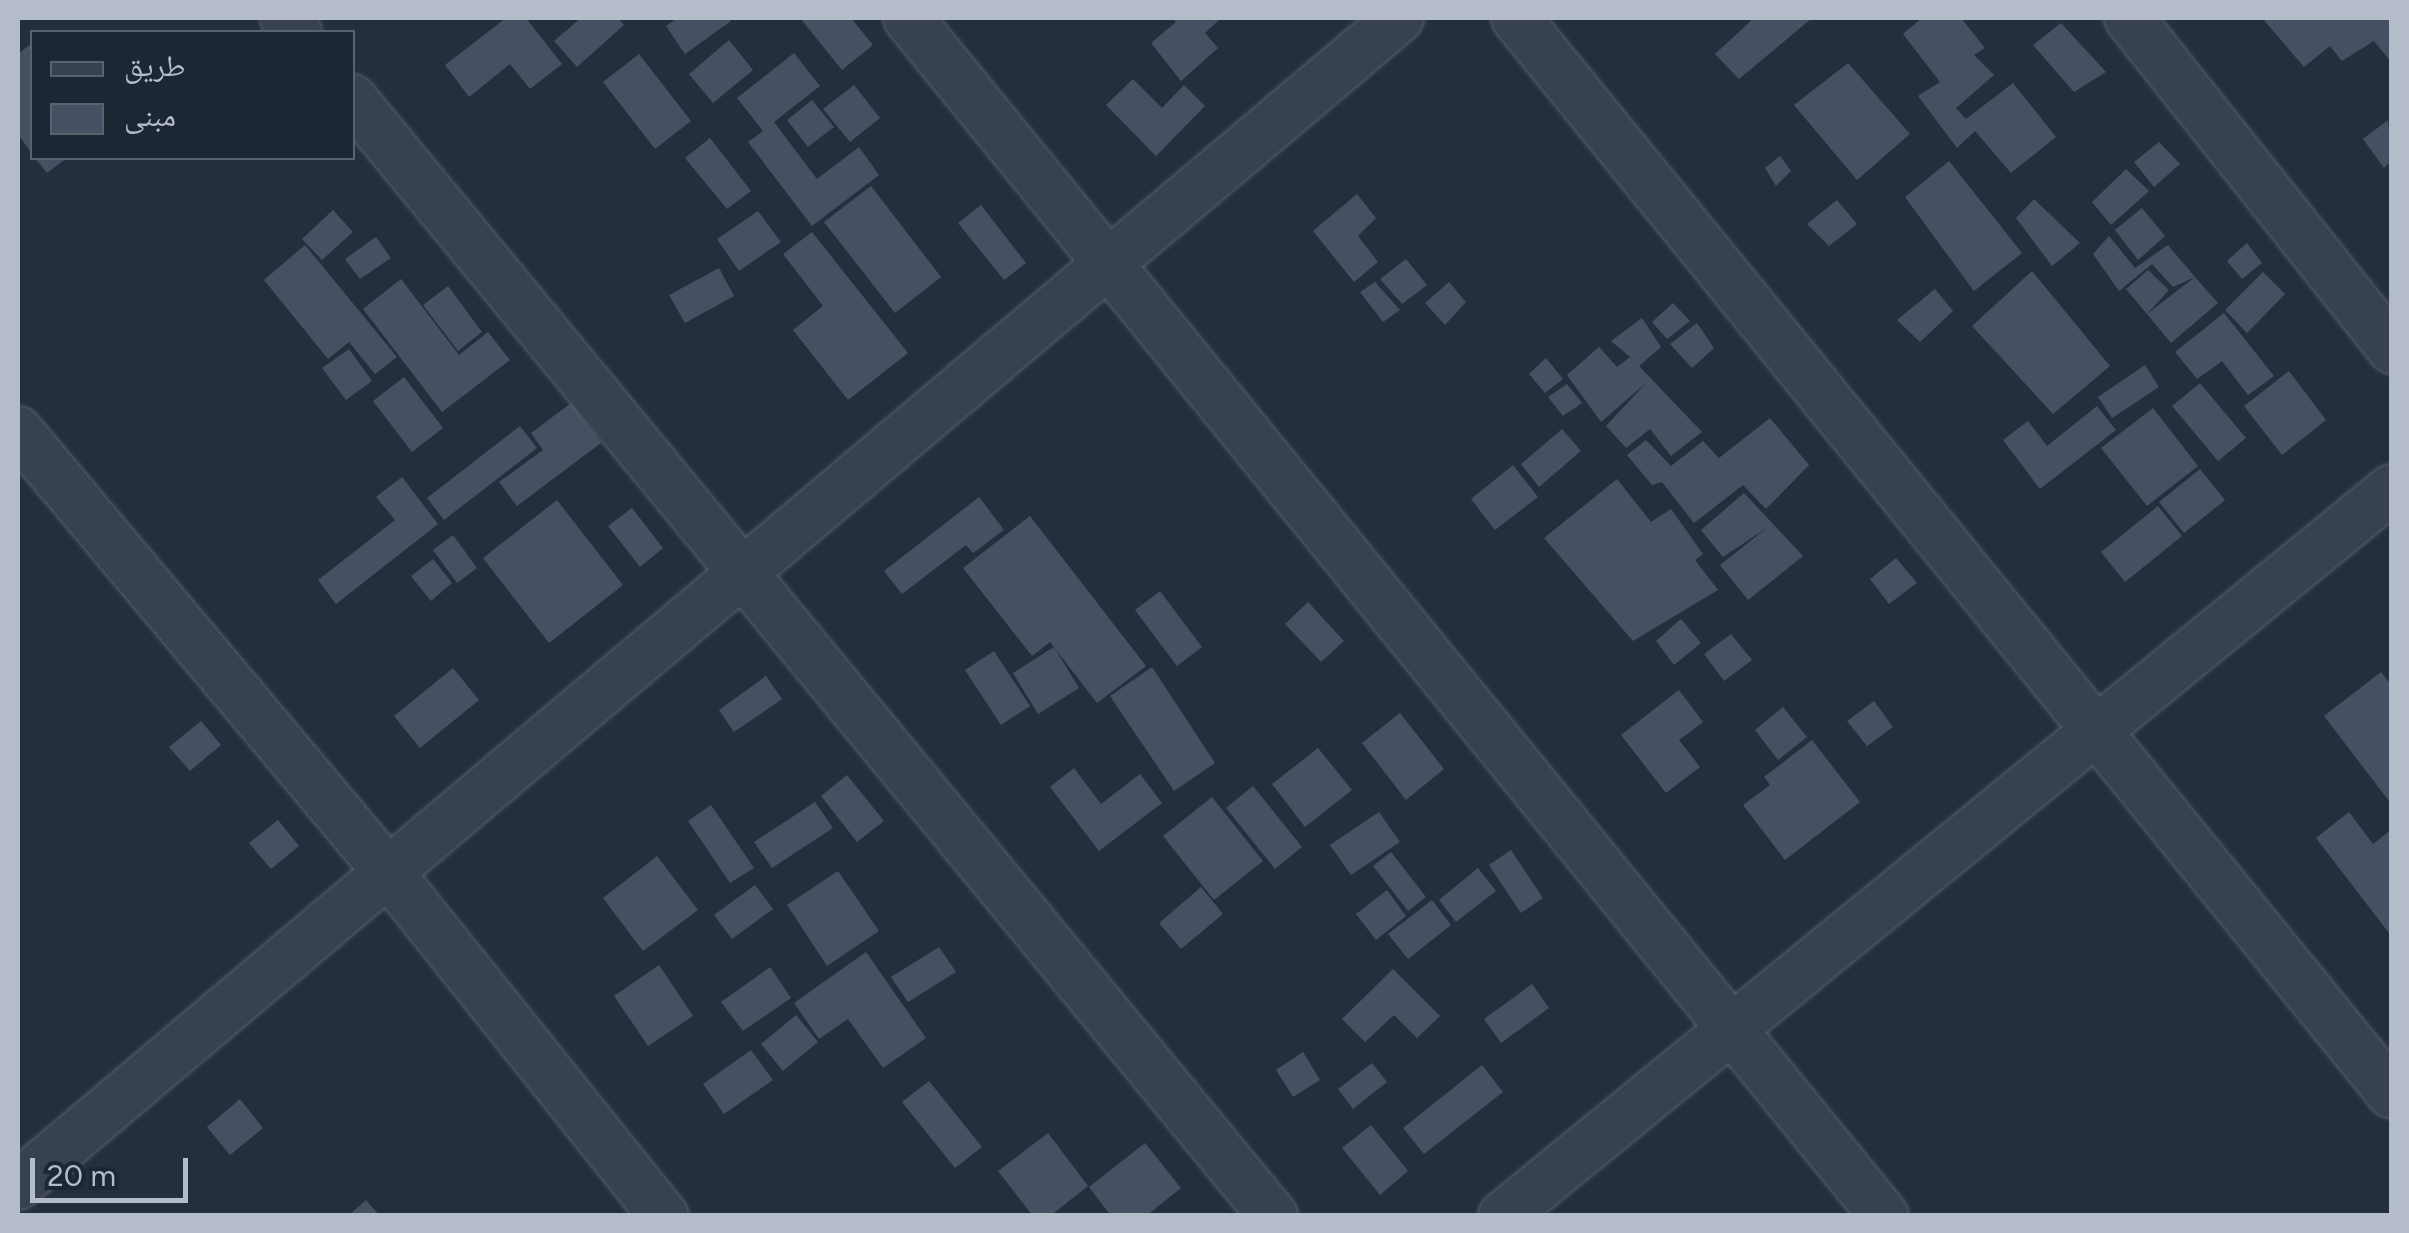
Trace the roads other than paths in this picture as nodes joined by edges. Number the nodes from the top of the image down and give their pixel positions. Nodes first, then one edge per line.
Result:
1 (908, 18) edge
2 (1399, 18) edge
3 (1516, 18) edge
4 (2129, 18) edge
5 (355, 104) edge
6 (1110, 262) junction
7 (2392, 349) edge
8 (18, 431) edge
9 (2392, 489) edge
10 (742, 573) junction
11 (2097, 730) junction
12 (388, 872) junction
13 (1729, 1031) junction
14 (2392, 1094) edge
15 (18, 1185) edge
16 (44, 1216) edge
17 (664, 1216) edge
18 (1273, 1216) edge
19 (1503, 1216) edge
20 (1884, 1216) edge

1 - 6 street
2 - 6 street
3 - 11 street
4 - 7 street
5 - 10 street
6 - 10 street
6 - 13 street
8 - 12 street
9 - 11 street
10 - 12 street
10 - 18 street
11 - 13 street
11 - 14 street
12 - 15 street
12 - 17 street
13 - 19 street
13 - 20 street
15 - 16 street

